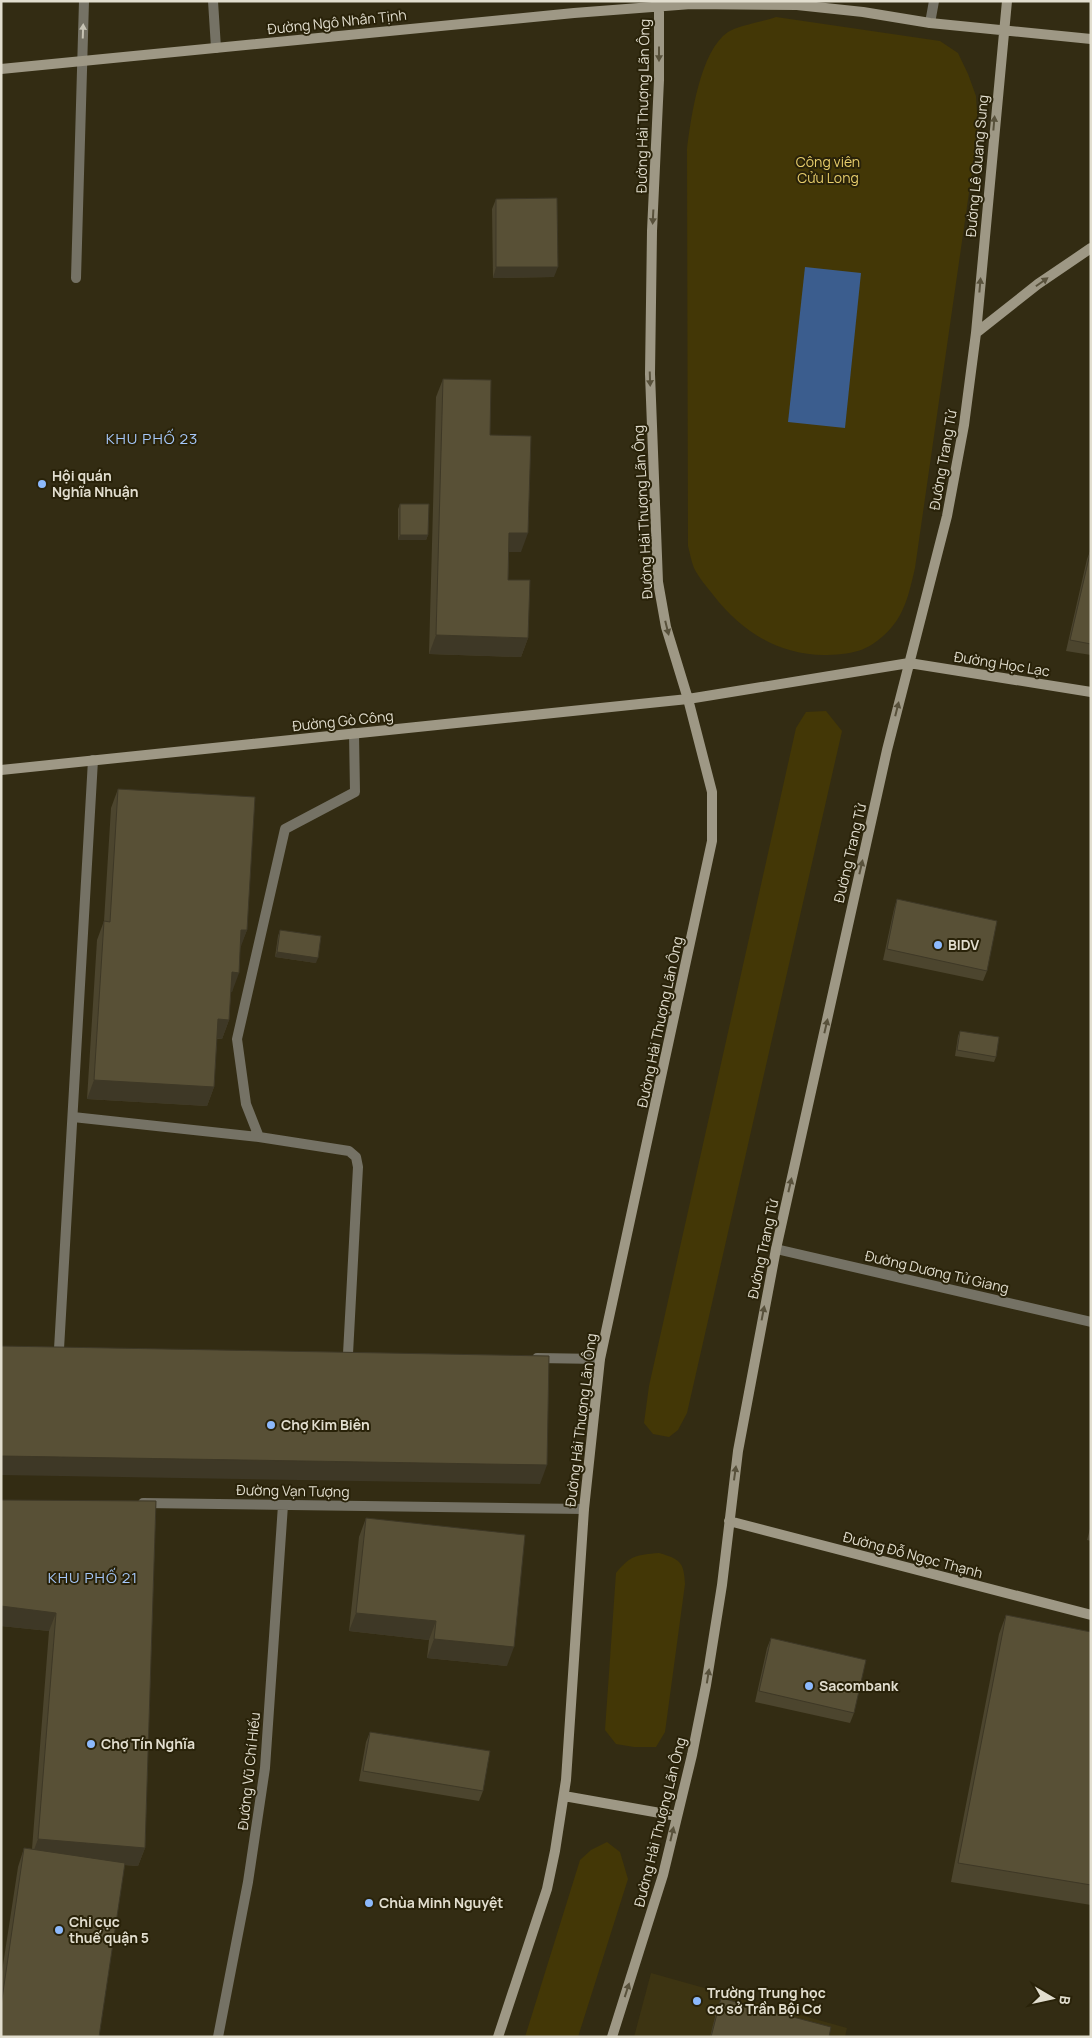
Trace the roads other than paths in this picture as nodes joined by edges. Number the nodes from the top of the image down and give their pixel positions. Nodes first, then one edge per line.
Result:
1 (84, 1) edge
2 (213, 1) edge
3 (934, 1) edge
4 (1006, 1) edge
5 (766, 2) edge
6 (659, 3) edge
7 (930, 23) junction
8 (1003, 30) junction
9 (1091, 39) edge
10 (216, 48) junction
11 (82, 61) junction
12 (1, 69) edge
13 (1091, 248) edge
14 (76, 278) dead end
15 (976, 333) junction
16 (909, 663) junction
17 (1091, 692) edge
18 (688, 699) junction
19 (354, 733) junction
20 (93, 760) junction
21 (1, 770) edge
22 (72, 1117) junction
23 (259, 1137) junction
24 (776, 1249) junction
25 (1091, 1322) edge
26 (59, 1349) edge
27 (348, 1354) edge
28 (523, 1358) edge
29 (600, 1359) junction
30 (128, 1502) edge
31 (283, 1505) junction
32 (584, 1509) junction
33 (729, 1521) junction
34 (1091, 1615) edge
35 (564, 1796) junction
36 (677, 1816) junction
37 (218, 2037) edge
38 (498, 2037) edge
39 (612, 2037) edge

11 -> 1 street
2 - 10 street
3 - 7 street
4 - 8 main road, Đường Lê Quang Sung
5 - 6 main road, Đường Ngô Nhân Tịnh
5 - 7 main road, Đường Ngô Nhân Tịnh
6 - 10 main road, Đường Ngô Nhân Tịnh
6 -> 18 main road, Đường Hải Thượng Lãn Ông
7 - 8 main road, Đường Ngô Nhân Tịnh
8 - 9 main road, Đường Ngô Nhân Tịnh
15 -> 8 main road, Đường Lê Quang Sung
10 - 11 main road, Đường Ngô Nhân Tịnh
11 - 12 main road, Đường Ngô Nhân Tịnh
11 - 14 street
15 -> 13 main road
15 - 16 main road, Đường Trang Tử
16 - 17 main road, Đường Học Lạc
16 - 18 main road, Đường Học Lạc
24 -> 16 main road, Đường Trang Tử
18 - 19 main road, Đường Gò Công
18 - 29 main road, Đường Hải Thượng Lãn Ông
19 - 20 main road, Đường Gò Công
19 - 23 street
20 - 21 main road, Đường Gò Công
20 - 22 street
22 - 23 street
22 - 26 street
23 - 27 street
24 - 25 street, Đường Dương Tử Giang
33 -> 24 main road, Đường Trang Tử
28 - 29 street
29 - 32 main road, Đường Hải Thượng Lãn Ông
30 - 31 street, Đường Vạn Tượng
31 - 32 street, Đường Vạn Tượng
31 - 37 street, Đường Vũ Chí Hiếu
32 - 35 main road, Đường Hải Thượng Lãn Ông
33 - 34 main road, Đường Đỗ Ngọc Thạnh
36 -> 33 main road, Đường Hải Thượng Lãn Ông
35 - 36 main road
35 - 38 main road, Đường Hải Thượng Lãn Ông
39 -> 36 main road, Đường Hải Thượng Lãn Ông

